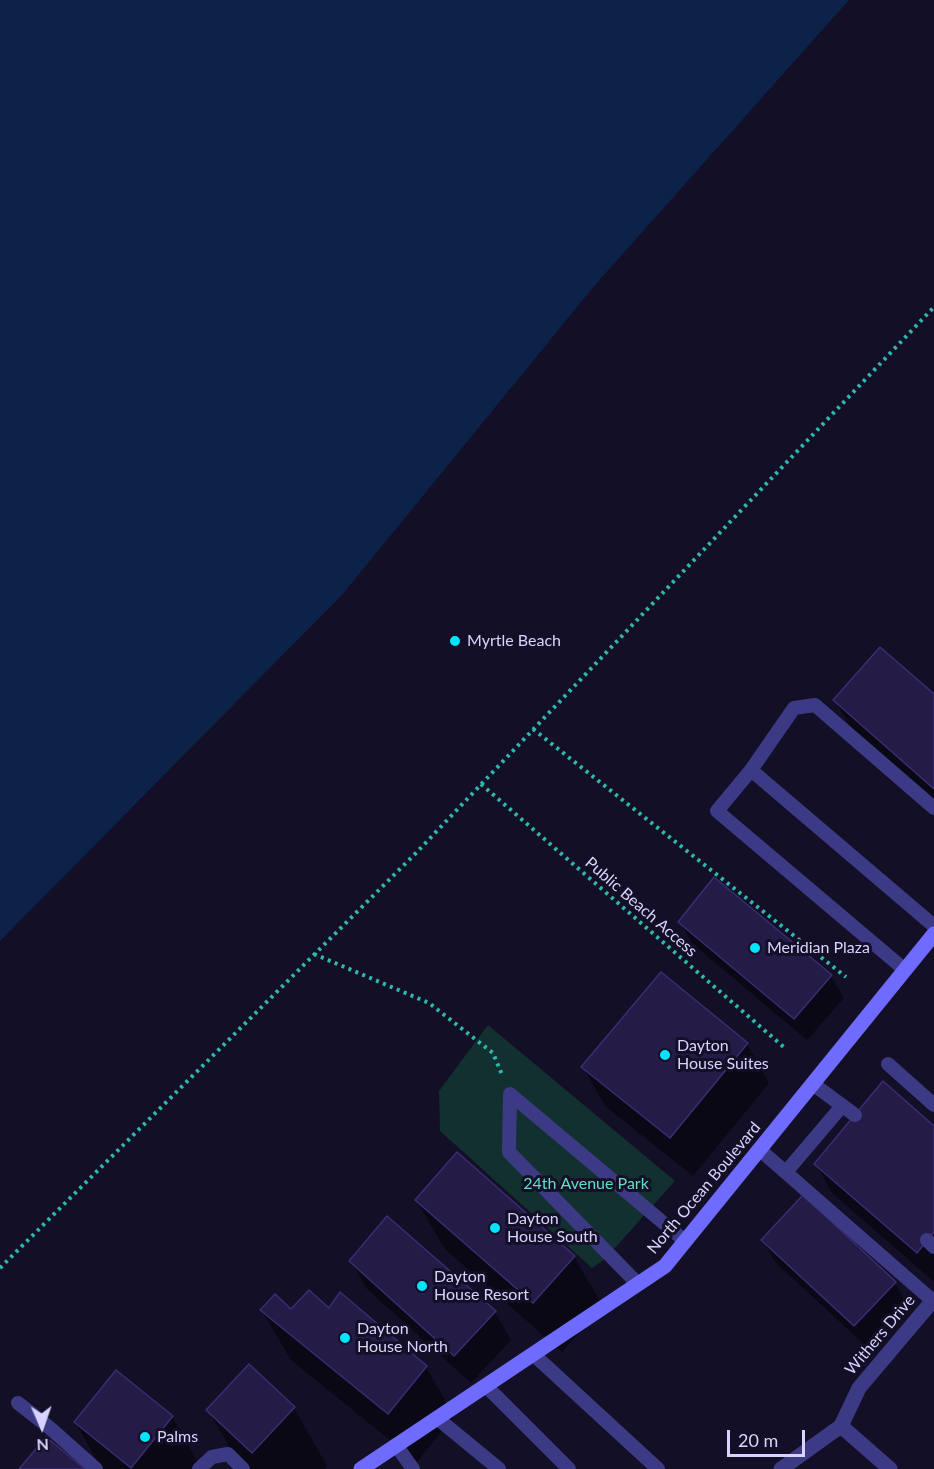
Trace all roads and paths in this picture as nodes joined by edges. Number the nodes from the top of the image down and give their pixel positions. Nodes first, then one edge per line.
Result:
1 (934, 307) edge
2 (533, 729) junction
3 (751, 770) junction
4 (481, 784) junction
5 (934, 808) edge
6 (934, 926) edge
7 (934, 934) edge
8 (314, 954) junction
9 (905, 970) junction
10 (846, 977) dead end
11 (786, 1049) dead end
12 (888, 1064) dead end
13 (813, 1084) junction
14 (510, 1094) junction
15 (934, 1105) edge
16 (842, 1106) junction
17 (855, 1115) dead end
18 (759, 1149) junction
19 (786, 1172) junction
20 (685, 1241) junction
21 (0, 1268) edge
22 (638, 1284) junction
23 (933, 1300) edge
24 (533, 1354) junction
25 (486, 1386) junction
26 (18, 1403) dead end
27 (437, 1418) junction
28 (842, 1426) junction
29 (396, 1446) junction
30 (96, 1469) edge
31 (199, 1469) edge
32 (243, 1469) edge
33 (361, 1469) edge
34 (413, 1469) edge
35 (499, 1469) edge
36 (569, 1469) edge
37 (658, 1469) edge
38 (781, 1469) edge
39 (890, 1469) edge

1 - 2 path
2 - 4 path
2 - 10 path
3 - 5 lane
3 - 6 lane
3 - 9 lane
4 - 8 path
4 - 11 path, Public Beach Access
7 - 9 main road, North Ocean Boulevard
8 - 14 path
8 - 21 path
9 - 13 main road, North Ocean Boulevard
12 - 15 lane
13 - 16 lane
13 - 18 main road, North Ocean Boulevard
14 - 20 lane
14 - 22 lane
16 - 17 lane
16 - 19 lane
18 - 19 lane
18 - 20 main road, North Ocean Boulevard
19 - 23 lane
20 - 22 main road, North Ocean Boulevard
22 - 24 main road, North Ocean Boulevard
23 - 28 street, Withers Drive
24 - 25 main road, North Ocean Boulevard
24 - 37 lane
25 - 27 main road, North Ocean Boulevard
25 - 36 lane
26 - 30 lane
27 - 29 main road, North Ocean Boulevard
27 - 35 lane
28 - 38 street
28 - 39 street
29 - 33 main road, North Ocean Boulevard
29 - 34 lane
31 - 32 lane

